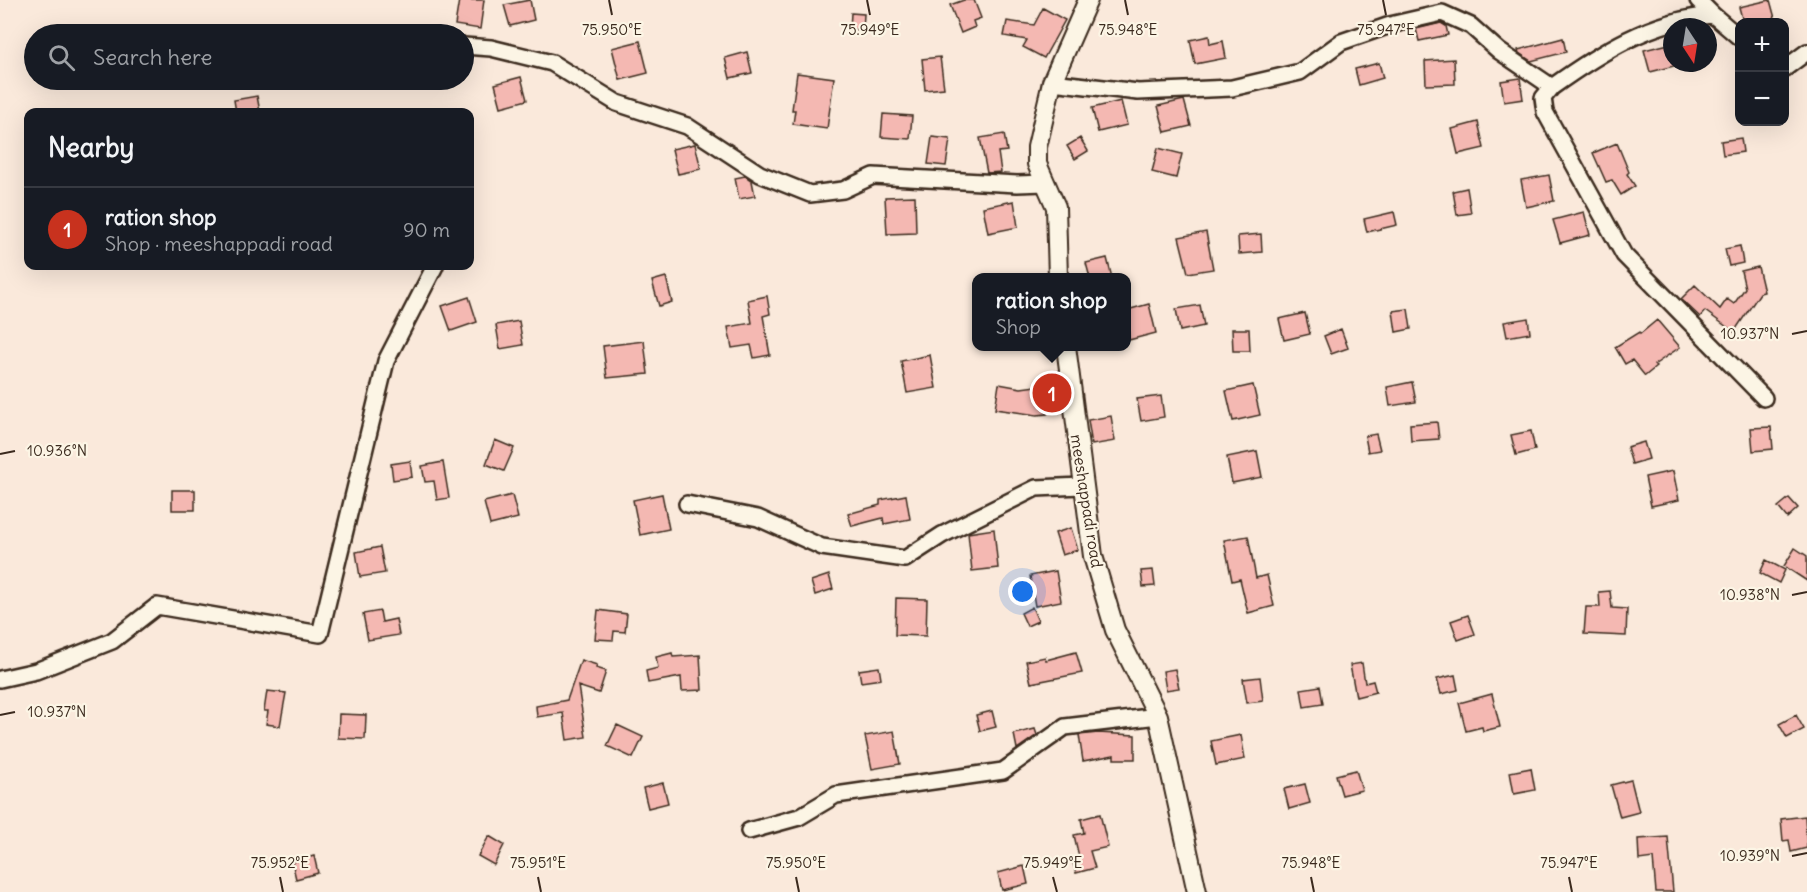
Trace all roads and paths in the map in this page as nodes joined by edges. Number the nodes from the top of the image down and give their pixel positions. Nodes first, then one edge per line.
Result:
1 (1088, 0) edge
2 (1698, 0) edge
3 (1713, 15) junction
4 (1735, 35) edge
5 (474, 47) edge
6 (1807, 52) edge
7 (1789, 66) edge
8 (1052, 82) junction
9 (1552, 87) junction
10 (1046, 183) junction
11 (433, 270) edge
12 (1058, 273) edge
13 (1067, 351) edge
14 (1764, 398) dead end
15 (1082, 486) junction
16 (687, 504) dead end
17 (0, 679) edge
18 (1158, 716) junction
19 (749, 831) dead end
20 (1197, 892) edge

1 - 8 street
2 - 3 street
3 - 4 street
3 - 9 street
5 - 10 street
6 - 7 street
8 - 9 street
8 - 10 street
9 - 14 street
10 - 12 street
11 - 17 street
13 - 15 street, meeshappadi road
15 - 16 street
15 - 18 street, meeshappadi road
18 - 19 street
18 - 20 street, meeshappadi road

